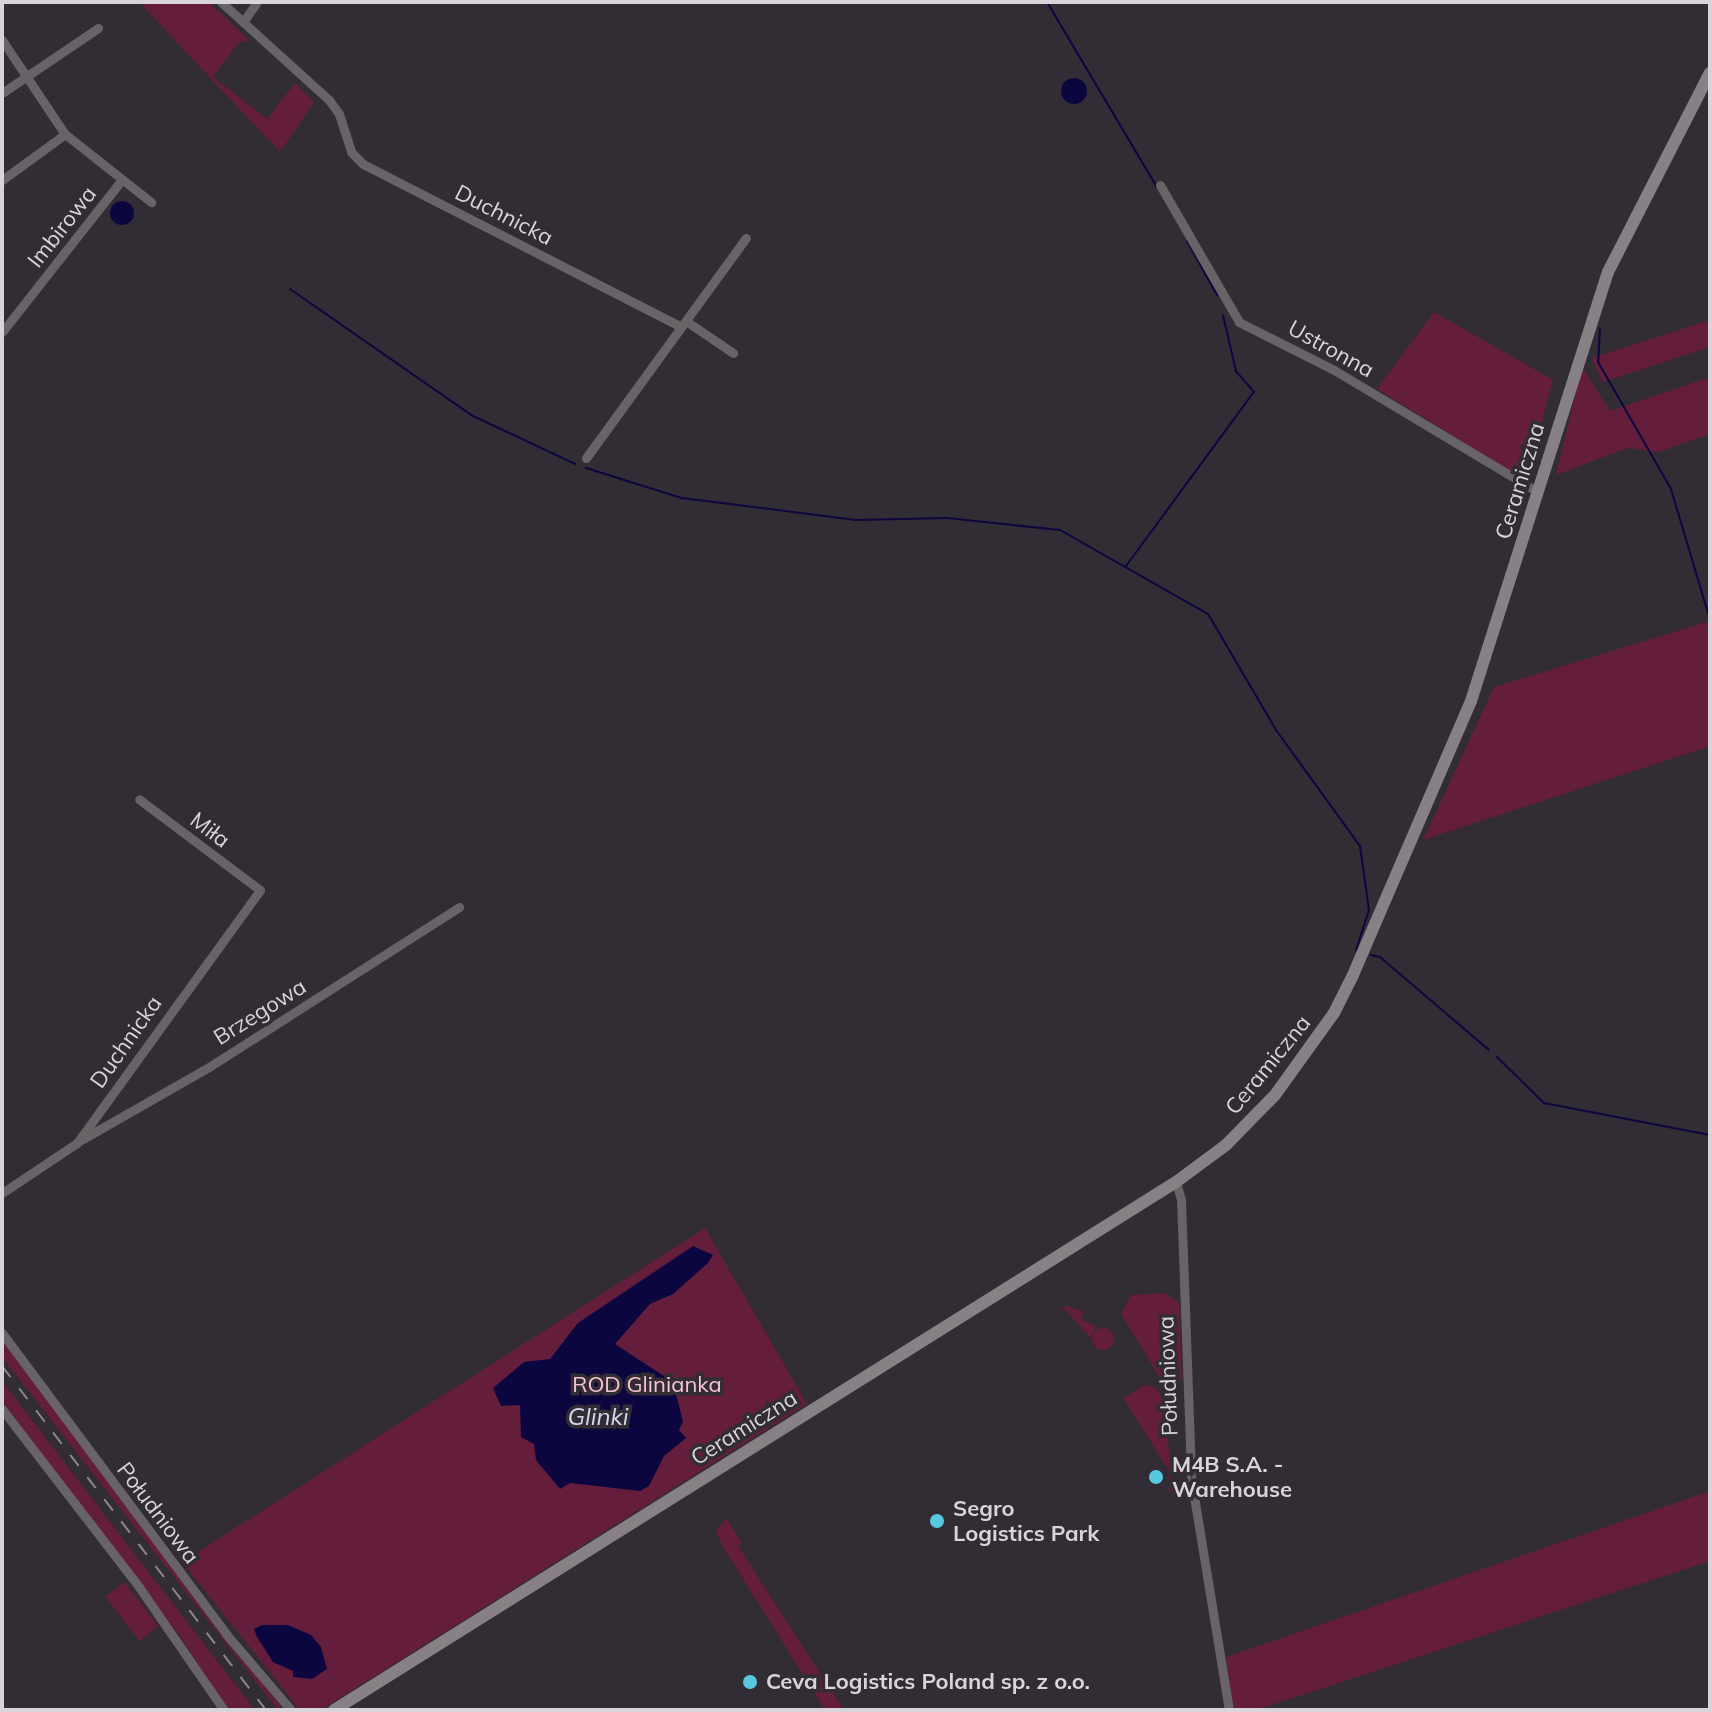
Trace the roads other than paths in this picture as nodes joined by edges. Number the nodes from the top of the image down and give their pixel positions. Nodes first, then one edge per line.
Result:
1 (221, 2) edge
2 (257, 2) edge
3 (243, 22) junction
4 (98, 28) dead end
5 (2, 40) edge
6 (1710, 73) edge
7 (27, 78) junction
8 (2, 93) edge
9 (65, 134) junction
10 (2, 180) edge
11 (121, 181) junction
12 (1160, 185) dead end
13 (151, 202) dead end
14 (746, 238) dead end
15 (683, 324) junction
16 (2, 332) edge
17 (733, 353) dead end
18 (586, 458) dead end
19 (1538, 492) junction
20 (139, 799) dead end
21 (260, 890) joint
22 (459, 907) dead end
23 (77, 1143) junction
24 (1176, 1182) junction
25 (2, 1193) edge
26 (2, 1333) edge
27 (2, 1409) edge
28 (224, 1710) edge
29 (291, 1710) edge
30 (334, 1710) edge
31 (1229, 1710) edge

1 - 3 street, Duchnicka
2 - 3 street
3 - 15 street, Duchnicka
4 - 7 street
5 - 7 street
6 - 19 main road, Ceramiczna
7 - 8 street
7 - 9 street
9 - 10 street
9 - 11 street
11 - 13 street
11 - 16 street, Imbirowa
12 - 19 street, Ustronna
14 - 15 street
15 - 17 street, Duchnicka
15 - 18 street
19 - 24 main road, Ceramiczna
20 - 21 street, Miła
21 - 23 street, Duchnicka
22 - 23 street, Brzegowa
23 - 25 street, Duchnicka
24 - 30 main road, Ceramiczna
24 - 31 street, Południowa
26 - 29 street, Południowa
27 - 28 street

